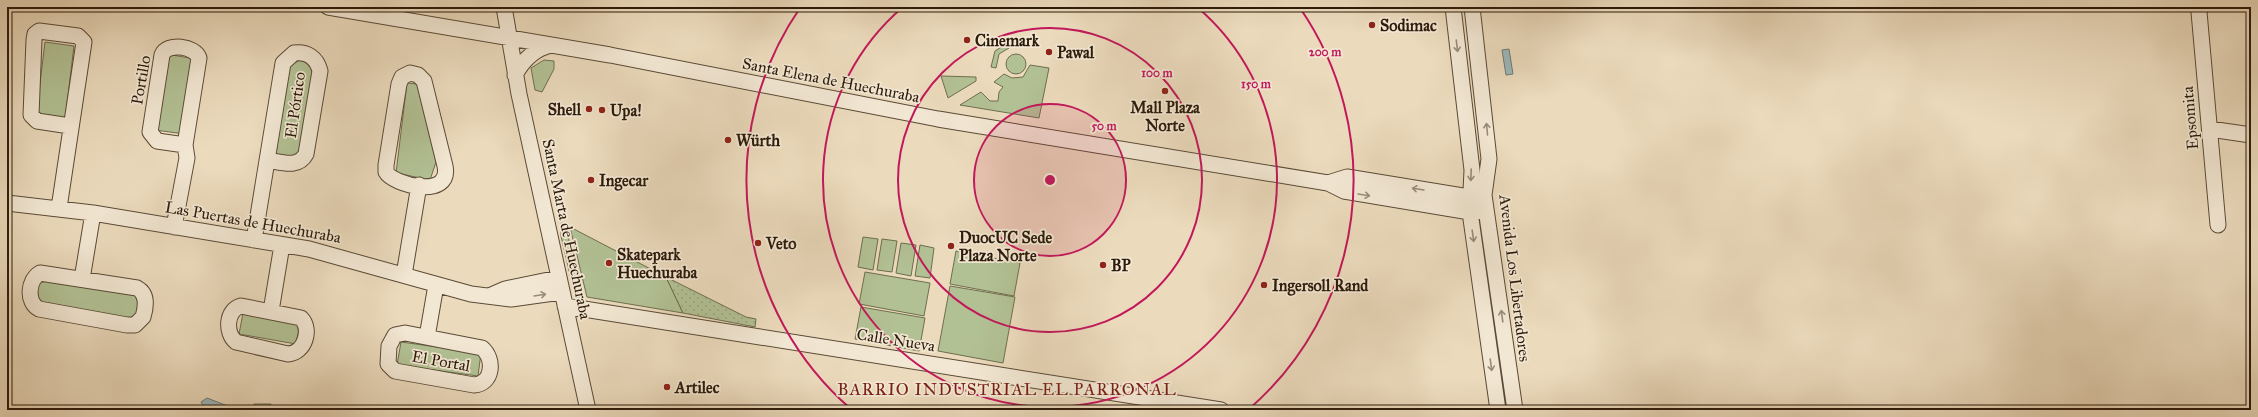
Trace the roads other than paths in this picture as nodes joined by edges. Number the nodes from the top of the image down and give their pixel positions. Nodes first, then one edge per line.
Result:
1 (328, 7) edge
2 (504, 7) edge
3 (1453, 7) edge
4 (1472, 7) edge
5 (2201, 8) edge
6 (509, 38) junction
7 (550, 45) junction
8 (515, 75) junction
9 (70, 126) junction
10 (2210, 130) junction
11 (2251, 135) edge
12 (185, 145) junction
13 (267, 160) junction
14 (419, 185) junction
15 (1484, 195) junction
16 (7, 203) edge
17 (1470, 204) junction
18 (59, 208) junction
19 (1486, 211) junction
20 (93, 213) junction
21 (2218, 225) dead end
22 (174, 227) junction
23 (254, 240) junction
24 (282, 245) junction
25 (404, 275) junction
26 (82, 279) junction
27 (436, 285) junction
28 (562, 292) junction
29 (271, 311) junction
30 (427, 337) junction
31 (588, 410) edge
32 (1221, 410) edge
33 (1498, 410) edge
34 (1515, 410) edge

1 - 6 street, Santa Elena de Huechuraba
2 - 6 street, Santa Marta de Huechuraba
3 -> 17 street
15 -> 4 street, Avenida Los Libertadores
5 - 10 street, Epsomita
6 - 7 street, Santa Elena de Huechuraba
6 - 8 street, Santa Marta de Huechuraba
7 - 8 street
7 - 17 street, Santa Elena de Huechuraba
8 - 28 street, Santa Marta de Huechuraba
9 - 9 street
9 - 18 street
10 - 11 street
10 - 21 street, Epsomita
12 - 12 street, Portillo
12 - 22 street, Portillo
13 - 13 street, El Pórtico
13 - 23 street, El Pórtico
14 - 14 street
14 - 25 street
15 - 17 street, Santa Elena de Huechuraba
15 - 19 street, Avenida Los Libertadores
16 - 18 street, Las Puertas de Huechuraba
17 - 19 street, Santa Elena de Huechuraba
17 -> 33 street
18 - 20 street, Las Puertas de Huechuraba
34 -> 19 street, Avenida Los Libertadores
20 - 22 street, Las Puertas de Huechuraba
20 - 26 street
22 - 23 street, Las Puertas de Huechuraba
23 - 24 street, Las Puertas de Huechuraba
24 - 25 street, Las Puertas de Huechuraba
24 - 29 street
25 - 27 street, Las Puertas de Huechuraba
26 - 26 street
27 - 28 street, Las Puertas de Huechuraba
27 - 30 street, El Portal
28 - 31 street, Santa Marta de Huechuraba
28 - 32 street, Calle Nueva
29 - 29 street
30 - 30 street, El Portal

